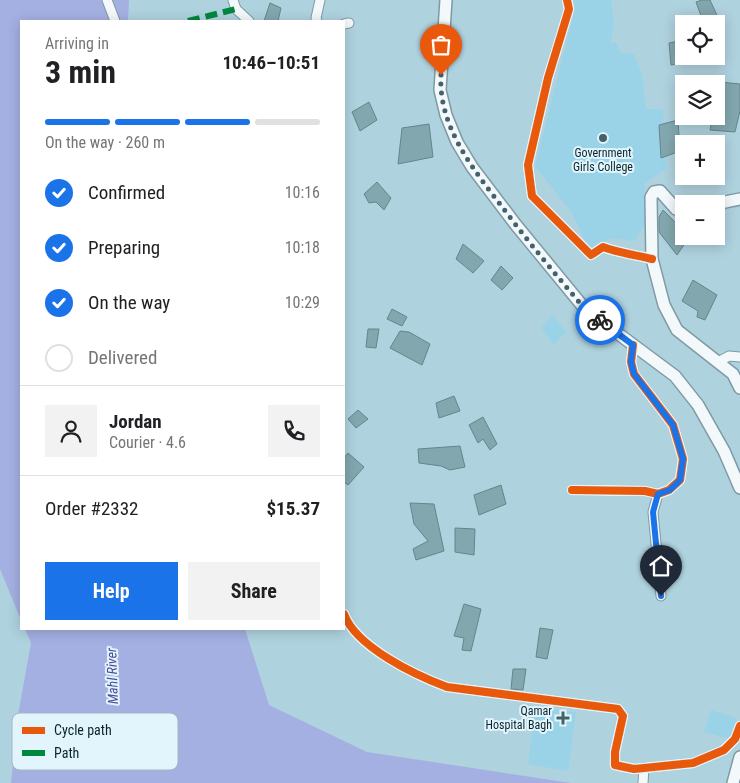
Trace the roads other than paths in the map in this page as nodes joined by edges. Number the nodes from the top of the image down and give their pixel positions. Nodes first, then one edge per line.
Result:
1 (107, 0) edge
2 (233, 0) edge
3 (320, 0) edge
4 (446, 0) edge
5 (567, 0) edge
6 (115, 20) edge
7 (248, 20) edge
8 (317, 20) edge
9 (740, 199) edge
10 (725, 202) edge
11 (675, 208) edge
12 (652, 258) junction
13 (633, 345) junction
14 (740, 357) edge
15 (718, 362) junction
16 (740, 388) edge
17 (740, 488) edge
18 (572, 490) dead end
19 (658, 494) junction
20 (661, 596) dead end
21 (345, 616) edge
22 (740, 726) edge
23 (740, 757) edge
24 (644, 768) junction
25 (643, 782) edge
26 (733, 783) edge

1 - 6 street
2 - 7 street
3 - 8 street
4 - 13 main road
5 - 12 street
9 - 10 main road
11 - 12 main road
12 - 15 main road
13 - 17 main road
13 - 19 street
14 - 15 street
15 - 16 main road
18 - 19 street
19 - 20 street
21 - 24 street
22 - 24 street
23 - 26 main road
24 - 25 street

